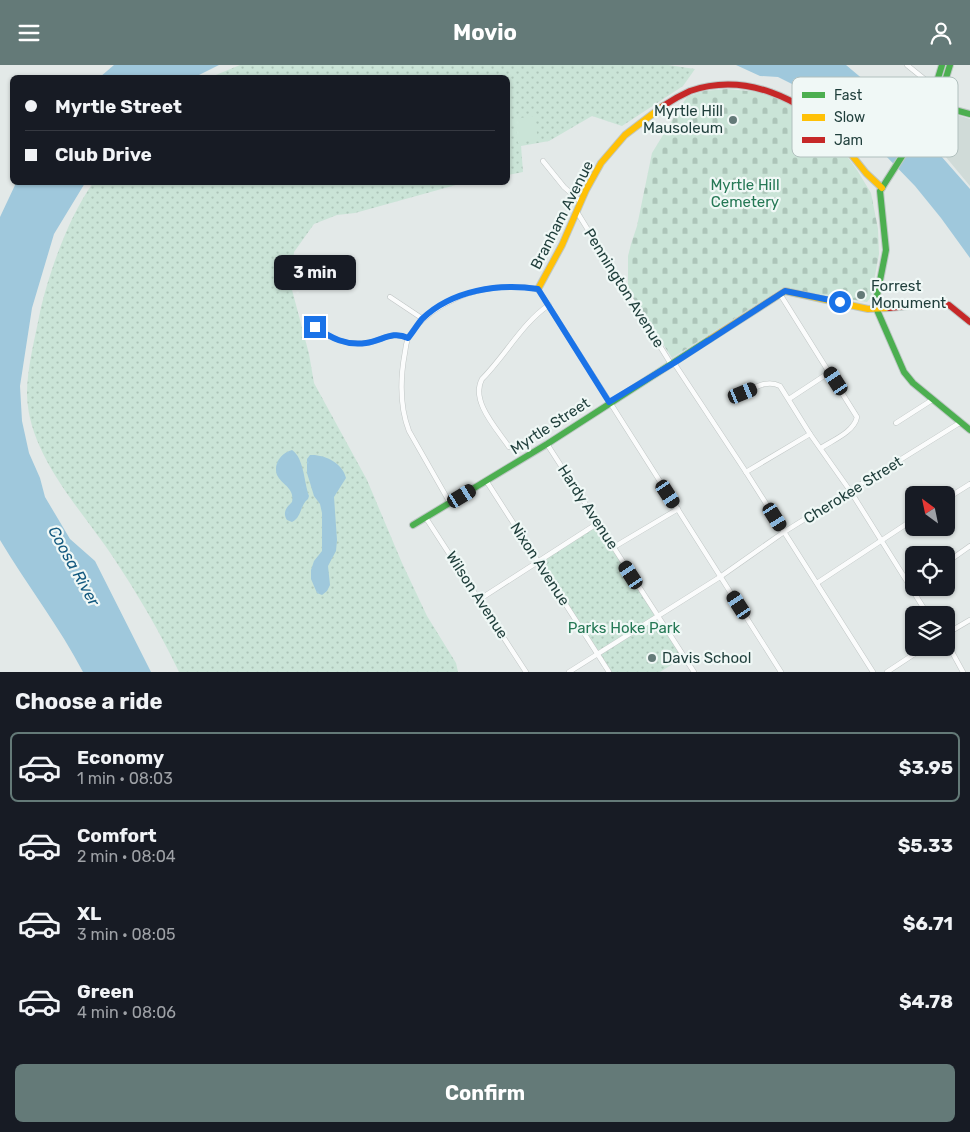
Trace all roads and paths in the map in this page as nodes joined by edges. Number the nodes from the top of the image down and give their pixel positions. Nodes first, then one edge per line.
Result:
1 (907, 65) edge
2 (942, 65) edge
3 (950, 65) edge
4 (923, 77) edge
5 (938, 77) edge
6 (946, 77) edge
7 (792, 100) edge
8 (958, 110) edge
9 (970, 114) edge
10 (853, 157) edge
11 (901, 157) edge
12 (543, 161) dead end
13 (882, 187) junction
14 (580, 201) junction
15 (577, 212) junction
16 (538, 289) junction
17 (780, 294) junction
18 (390, 297) dead end
19 (549, 305) junction
20 (877, 309) junction
21 (423, 319) junction
22 (970, 322) edge
23 (315, 327) dead end
24 (408, 338) junction
25 (672, 364) junction
26 (830, 372) junction
27 (743, 393) dead end
28 (787, 396) junction
29 (932, 400) junction
30 (609, 402) junction
31 (961, 422) junction
32 (896, 423) dead end
33 (970, 430) edge
34 (810, 434) junction
35 (547, 444) junction
36 (509, 447) dead end
37 (821, 448) junction
38 (746, 472) junction
39 (486, 482) junction
40 (970, 484) edge
41 (851, 492) junction
42 (955, 493) edge
43 (450, 503) junction
44 (678, 509) junction
45 (426, 518) junction
46 (598, 523) junction
47 (413, 525) dead end
48 (905, 525) edge
49 (784, 532) junction
50 (881, 541) junction
51 (970, 546) edge
52 (614, 547) junction
53 (955, 557) edge
54 (538, 561) junction
55 (720, 577) junction
56 (905, 577) edge
57 (817, 583) junction
58 (480, 599) junction
59 (658, 616) junction
60 (970, 620) edge
61 (955, 629) edge
62 (598, 655) junction
63 (911, 656) edge
64 (955, 656) edge
65 (526, 672) edge
66 (569, 672) edge
67 (609, 672) edge
68 (694, 672) edge
69 (781, 672) edge
70 (873, 672) edge
71 (887, 672) edge
72 (964, 672) edge

1 - 4 street
2 - 5 street
3 - 6 street
7 - 14 street, Branham Avenue
8 - 9 street
10 - 13 street, Branham Avenue
11 - 13 street
12 - 14 street
13 - 20 street
14 - 15 street, Branham Avenue
15 - 16 street, Branham Avenue
15 - 25 street, Pennington Avenue
16 - 19 street, Branham Avenue
16 - 21 street
17 - 20 street
17 - 25 street, Myrtle Street
17 - 26 street
18 - 21 street
19 - 30 street, Branham Avenue
19 - 36 street
20 - 22 street
20 - 29 street
21 - 24 street
23 - 24 street
24 - 43 street
25 - 30 street, Myrtle Street
25 - 38 street, Pennington Avenue
26 - 28 street
26 - 37 street
27 - 28 street
28 - 34 street
29 - 31 street
29 - 32 street
30 - 35 street, Myrtle Street
30 - 44 street, Branham Avenue
31 - 33 street
31 - 41 street, Cherokee Street
34 - 37 street
34 - 38 street
35 - 39 street, Myrtle Street
35 - 46 street, Hardy Avenue
37 - 41 street
38 - 49 street, Pennington Avenue
39 - 43 street, Myrtle Street
39 - 54 street, Nixon Avenue
40 - 42 street
41 - 49 street, Cherokee Street
41 - 50 street
43 - 45 street, Myrtle Street
44 - 52 street
44 - 55 street, Branham Avenue
45 - 47 street, Myrtle Street
45 - 58 street, Wilson Avenue
46 - 52 street, Hardy Avenue
46 - 54 street
48 - 50 street
49 - 55 street, Cherokee Street
49 - 57 street, Pennington Avenue
50 - 56 street
50 - 57 street
51 - 53 street
52 - 59 street, Hardy Avenue
54 - 58 street
54 - 62 street, Nixon Avenue
55 - 59 street, Cherokee Street
55 - 69 street, Branham Avenue
57 - 70 street, Pennington Avenue
58 - 65 street, Wilson Avenue
59 - 62 street, Cherokee Street
59 - 68 street, Hardy Avenue
60 - 61 street
62 - 66 street, Cherokee Street
62 - 67 street, Nixon Avenue
63 - 71 street
64 - 72 street

